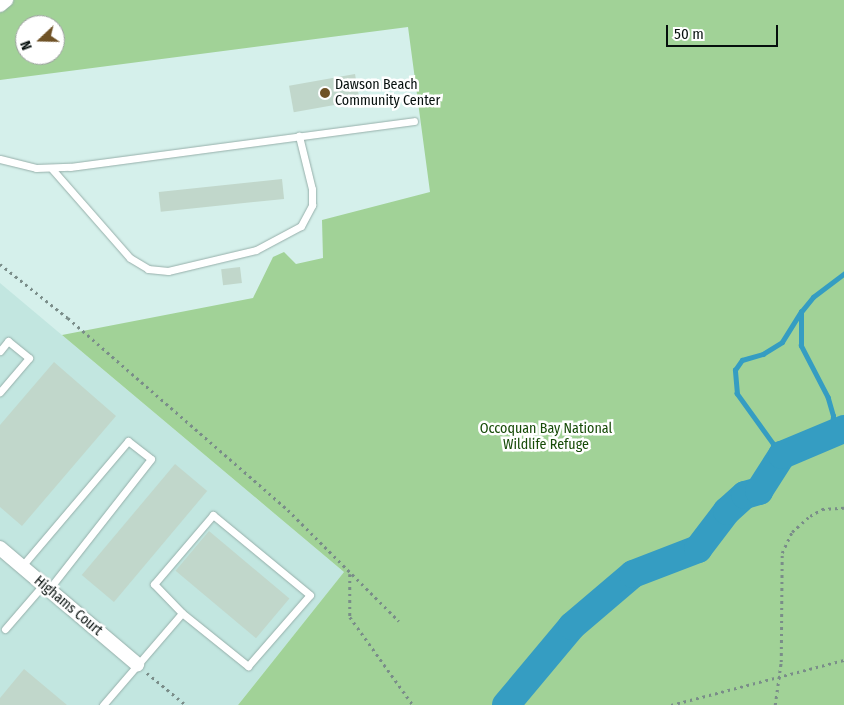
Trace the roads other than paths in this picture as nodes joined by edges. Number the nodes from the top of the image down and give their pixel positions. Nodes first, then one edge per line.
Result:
1 (6, 0) edge
2 (0, 4) edge
3 (414, 120) dead end
4 (299, 136) junction
5 (0, 159) edge
6 (52, 169) junction
7 (0, 351) edge
8 (0, 392) edge
9 (0, 548) edge
10 (22, 566) junction
11 (46, 587) junction
12 (182, 613) junction
13 (5, 629) dead end
14 (136, 664) junction
15 (103, 705) edge

1 - 2 street
3 - 4 lane
4 - 6 lane
4 - 6 lane
5 - 6 lane
7 - 8 lane
9 - 10 street, Highams Court
10 - 11 street, Highams Court
10 - 11 lane
11 - 13 lane
11 - 14 street, Highams Court
12 - 12 lane
12 - 14 lane
14 - 15 lane

